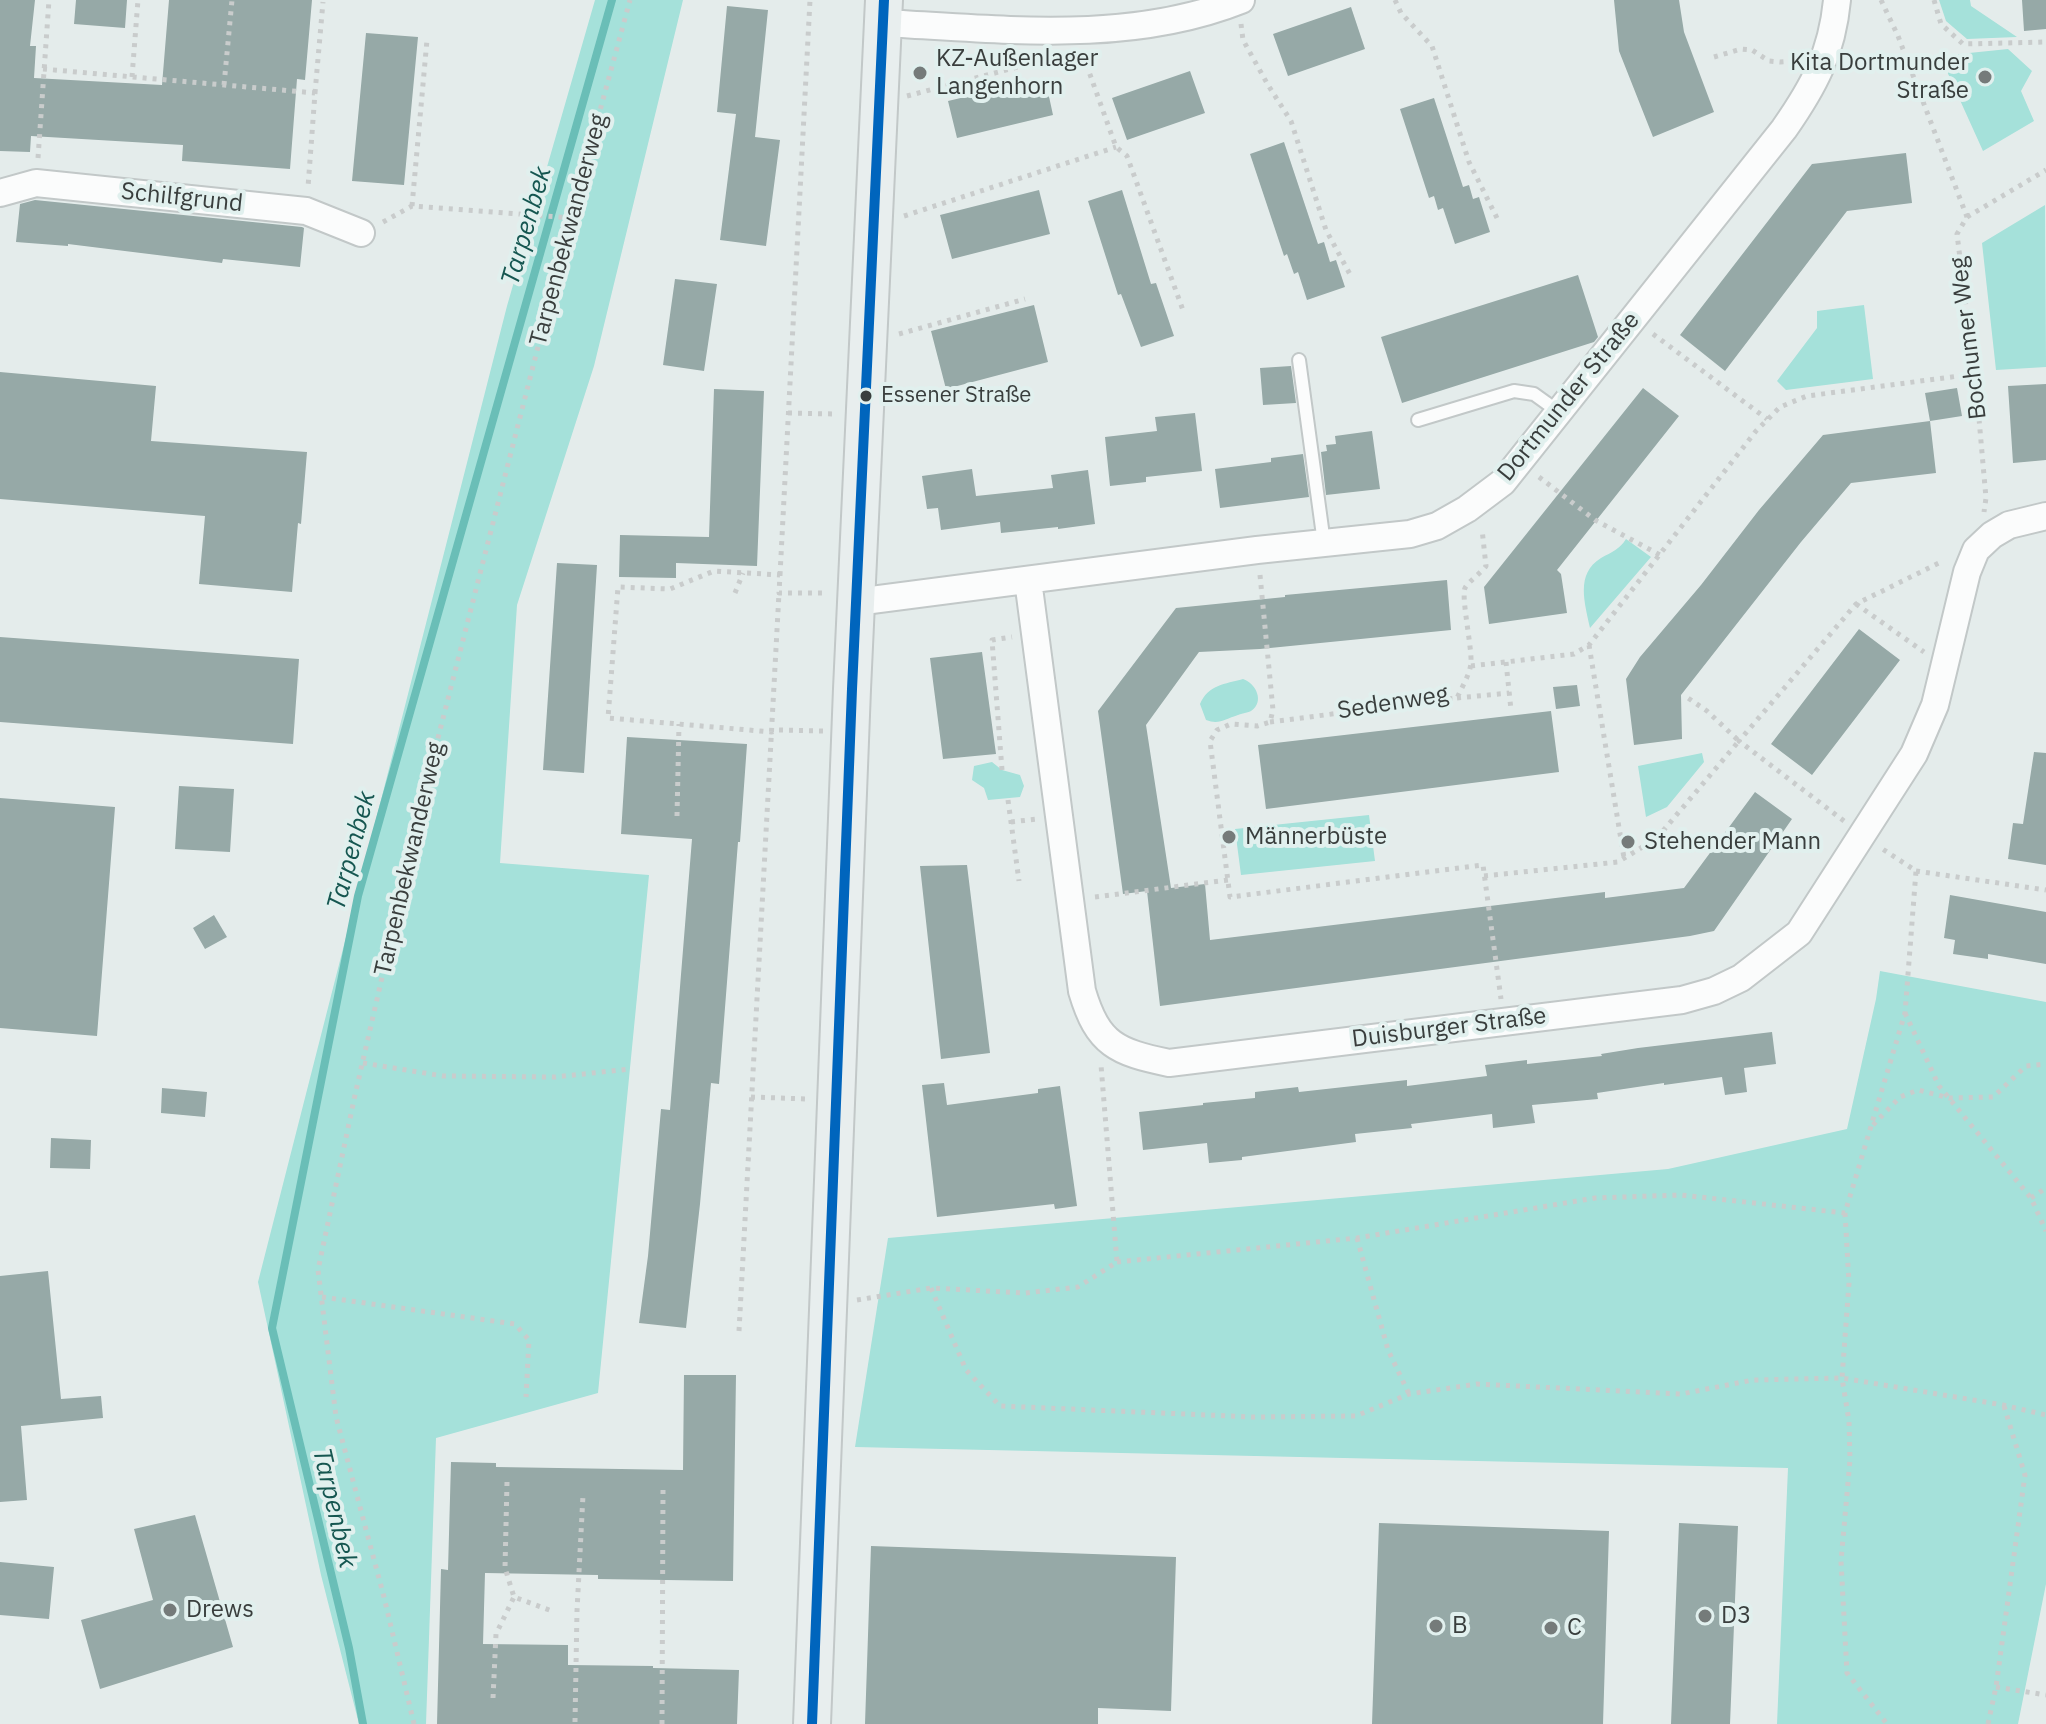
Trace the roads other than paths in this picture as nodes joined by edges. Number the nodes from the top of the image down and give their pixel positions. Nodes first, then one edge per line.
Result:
1 (1837, 0) edge
2 (1239, 1) edge
3 (883, 12) edge
4 (0, 193) edge
5 (361, 233) road end
6 (1299, 360) dead end
7 (1559, 412) junction
8 (1418, 420) dead end
9 (2046, 516) edge
10 (1324, 543) junction
11 (1028, 580) junction
12 (856, 598) junction
13 (812, 1724) edge

1 - 7 street, Dortmunder Straße
2 - 3 street
3 - 12 street
4 - 5 street, Schilfgrund
6 - 10 lane
7 - 8 lane
7 - 10 street, Dortmunder Straße
9 - 11 street, Duisburger Straße
10 - 11 street, Dortmunder Straße
11 - 12 street, Dortmunder Straße
12 - 13 street

